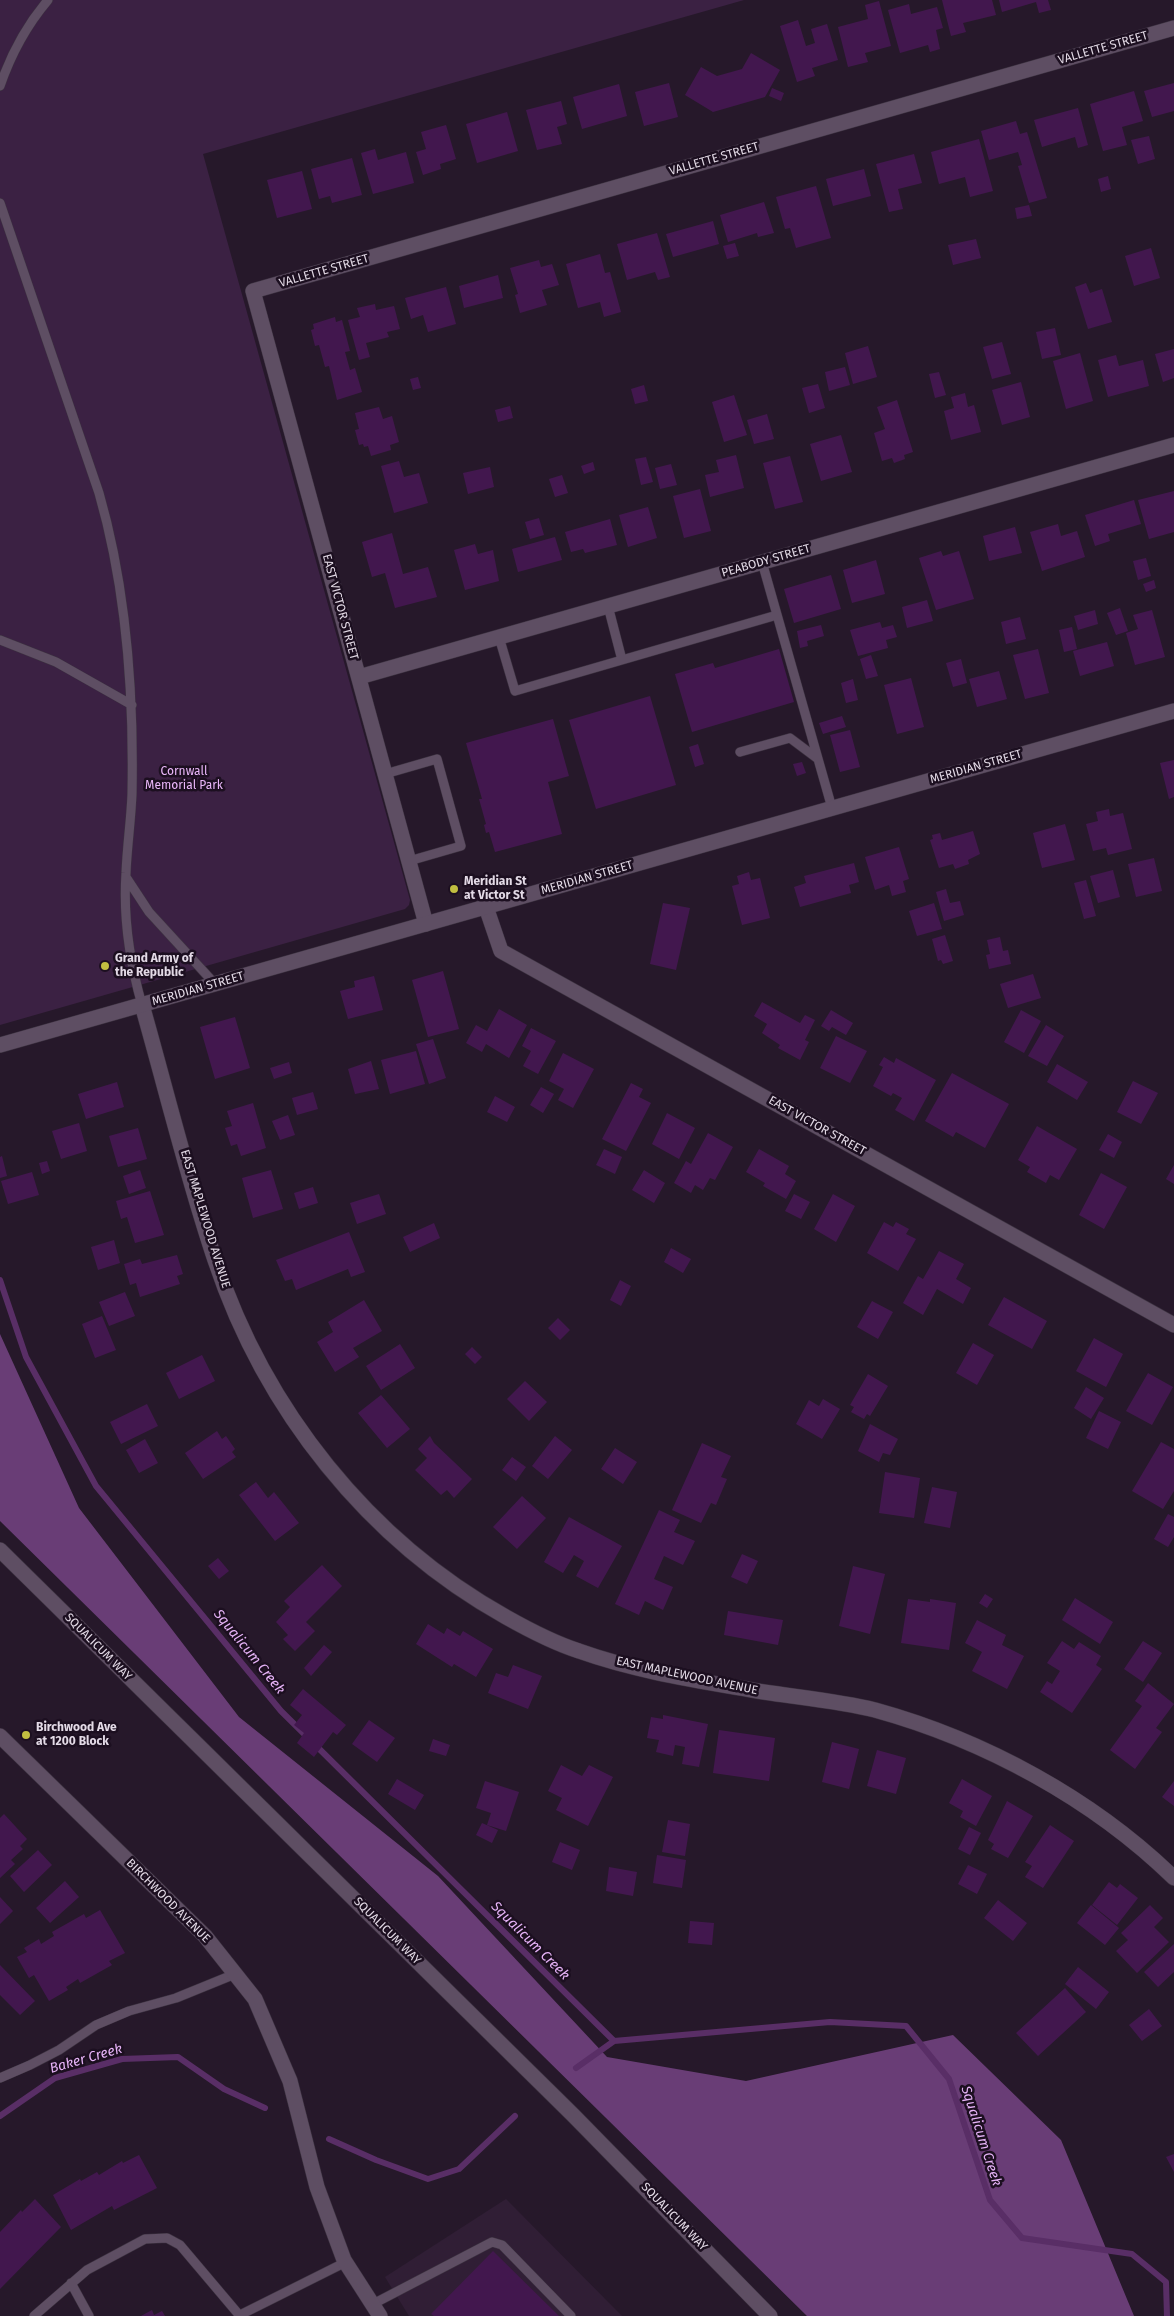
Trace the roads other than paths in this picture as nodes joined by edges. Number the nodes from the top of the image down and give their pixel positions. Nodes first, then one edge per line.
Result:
1 (48, 0) edge
2 (1174, 28) edge
3 (0, 86) edge
4 (0, 202) edge
5 (253, 291) joint
6 (1174, 445) edge
7 (762, 562) junction
8 (608, 606) junction
9 (777, 615) junction
10 (499, 637) junction
11 (0, 640) edge
12 (622, 660) junction
13 (359, 677) junction
14 (132, 705) junction
15 (1174, 711) edge
16 (740, 752) dead end
17 (818, 759) junction
18 (385, 774) junction
19 (832, 808) junction
20 (409, 861) junction
21 (125, 876) junction
22 (486, 907) junction
23 (426, 924) junction
24 (214, 984) junction
25 (142, 1005) junction
26 (0, 1045) edge
27 (1174, 1325) edge
28 (0, 1550) edge
29 (0, 1736) edge
30 (1174, 1878) edge
31 (235, 1974) junction
32 (0, 2078) edge
33 (346, 2262) junction
34 (71, 2283) junction
35 (377, 2310) edge
36 (34, 2316) edge
37 (89, 2316) edge
38 (240, 2316) edge
39 (572, 2316) edge
40 (770, 2316) edge

1 - 3 lane
2 - 5 street, VALLETTE STREET
4 - 14 lane
5 - 13 street, EAST VICTOR STREET
6 - 7 street, PEABODY STREET
7 - 8 street, PEABODY STREET
7 - 9 lane
8 - 10 street, PEABODY STREET
8 - 12 lane
9 - 12 lane
9 - 17 lane
10 - 12 lane
10 - 13 street, PEABODY STREET
11 - 14 lane
13 - 18 street, EAST VICTOR STREET
14 - 21 lane
15 - 19 street, MERIDIAN STREET
16 - 17 lane
17 - 19 lane
18 - 20 street, EAST VICTOR STREET
18 - 20 lane
19 - 22 street, MERIDIAN STREET
20 - 23 street, EAST VICTOR STREET
21 - 24 lane
21 - 25 lane
22 - 23 street, MERIDIAN STREET
22 - 27 street, EAST VICTOR STREET
23 - 24 street, MERIDIAN STREET
24 - 25 street, MERIDIAN STREET
25 - 26 street, MERIDIAN STREET
25 - 30 street, EAST MAPLEWOOD AVENUE
28 - 40 street, SQUALICUM WAY
29 - 31 street, BIRCHWOOD AVENUE
31 - 32 lane
31 - 33 street, BIRCHWOOD AVENUE
33 - 35 street, BIRCHWOOD AVENUE
33 - 38 lane
34 - 36 lane
34 - 37 lane
34 - 38 lane
35 - 39 lane

